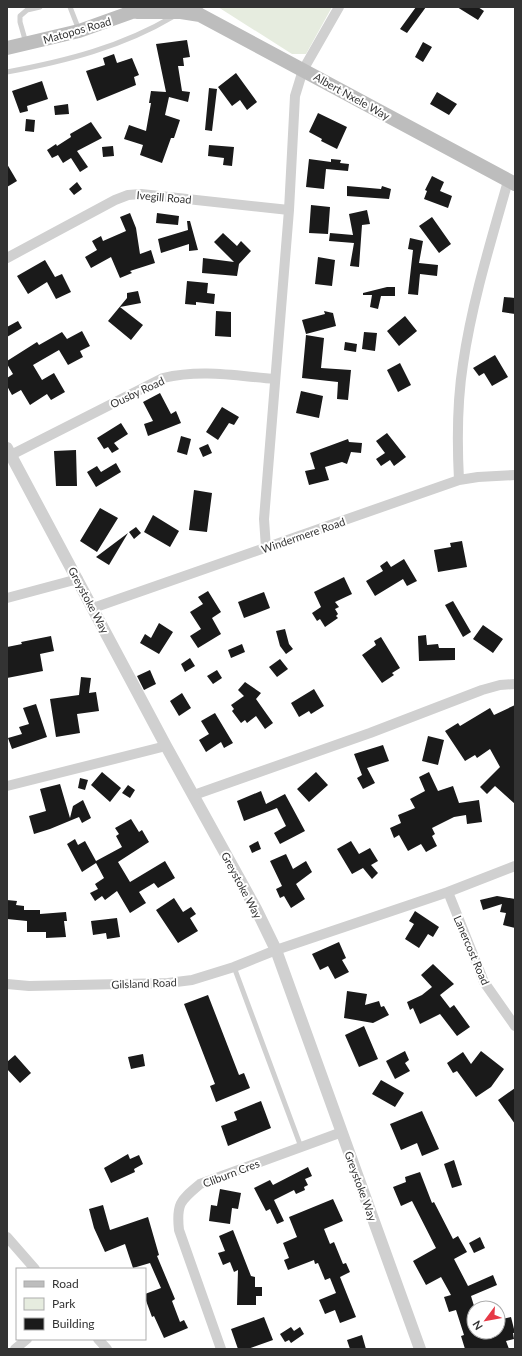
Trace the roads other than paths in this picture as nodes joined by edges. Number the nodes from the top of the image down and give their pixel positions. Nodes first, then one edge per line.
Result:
1 (40, 7) edge
2 (70, 7) edge
3 (339, 7) edge
4 (140, 9) edge
5 (118, 12) edge
6 (200, 12) edge
7 (79, 31) junction
8 (26, 44) junction
9 (7, 48) edge
10 (303, 70) junction
11 (7, 72) edge
12 (511, 182) edge
13 (289, 210) junction
14 (7, 258) edge
15 (275, 380) junction
16 (9, 452) edge
17 (515, 475) edge
18 (459, 480) junction
19 (266, 548) junction
20 (78, 579) junction
21 (7, 598) edge
22 (93, 608) junction
23 (515, 684) edge
24 (166, 746) junction
25 (7, 786) edge
26 (194, 796) junction
27 (515, 866) edge
28 (448, 892) junction
29 (276, 950) junction
30 (234, 967) junction
31 (7, 984) edge
32 (515, 1026) edge
33 (342, 1132) junction
34 (301, 1146) junction
35 (7, 1237) edge
36 (34, 1268) edge
37 (25, 1340) edge
38 (99, 1340) edge
39 (15, 1349) edge
40 (107, 1349) edge
41 (221, 1349) edge
42 (420, 1349) edge

1 - 8 lane
2 - 7 lane
3 - 10 street
4 - 5 main road, Matopos Road
4 - 6 main road
5 - 7 main road, Matopos Road
6 - 10 main road, Albert Nxele Way
6 - 11 lane
7 - 8 main road, Matopos Road
8 - 9 main road, Matopos Road
10 - 12 main road, Albert Nxele Way
10 - 13 street
12 - 18 street
13 - 14 street, Ivegill Road
13 - 15 street
15 - 16 street, Ousby Road
15 - 19 street
16 - 20 street, Greystoke Way
17 - 18 street, Windermere Road
18 - 19 street, Windermere Road
19 - 22 street, Windermere Road
20 - 21 street
20 - 22 street, Greystoke Way
22 - 24 street, Greystoke Way
23 - 26 street
24 - 25 street
24 - 26 street, Greystoke Way
26 - 29 street, Greystoke Way
27 - 28 street, Gilsland Road
28 - 29 street, Gilsland Road
28 - 32 street, Lanercost Road
29 - 30 street, Gilsland Road
29 - 33 street, Greystoke Way
30 - 31 street, Gilsland Road
30 - 34 lane
33 - 34 street, Cliburn Cres
33 - 42 street, Greystoke Way
34 - 41 street, Cliburn Cres
35 - 36 street
37 - 39 street
38 - 40 street

